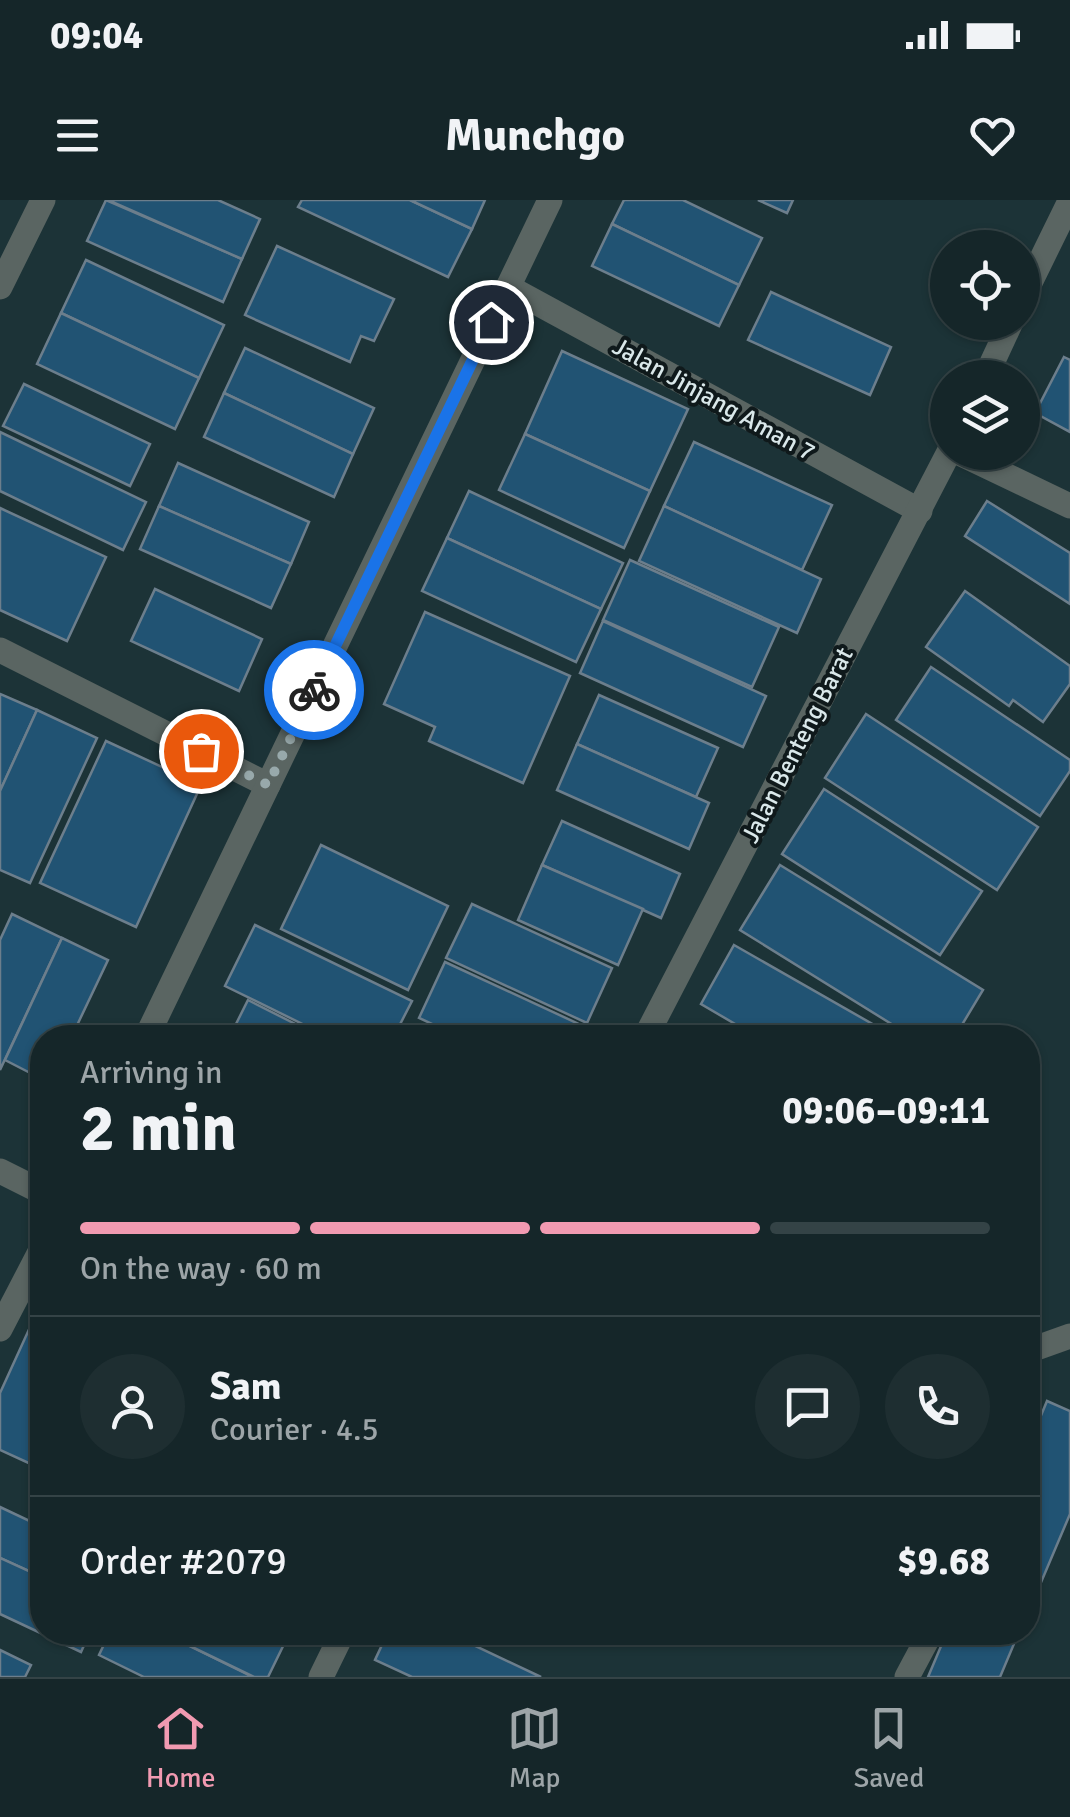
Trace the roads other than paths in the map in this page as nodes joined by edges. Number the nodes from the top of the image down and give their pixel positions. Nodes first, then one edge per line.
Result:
1 (42, 200) edge
2 (550, 200) edge
3 (1070, 201) edge
4 (1040, 263) edge
5 (0, 287) edge
6 (508, 287) junction
7 (939, 470) edge
8 (995, 470) edge
9 (1070, 506) edge
10 (920, 510) junction
11 (0, 650) edge
12 (268, 785) junction
13 (152, 1025) edge
14 (652, 1025) edge
15 (0, 1171) edge
16 (30, 1186) edge
17 (30, 1271) edge
18 (0, 1329) edge
19 (1070, 1336) edge
20 (1040, 1346) edge
21 (336, 1645) edge
22 (925, 1645) edge
23 (321, 1677) edge
24 (907, 1677) edge

1 - 5 street
2 - 6 street
3 - 4 street
6 - 10 street, Jalan Jinjang Aman 7
6 - 12 street
7 - 10 street, Jalan Benteng Barat
8 - 9 street
10 - 14 street, Jalan Benteng Barat
11 - 12 street
12 - 13 street
15 - 16 street
17 - 18 street
19 - 20 street
21 - 23 street
22 - 24 street

